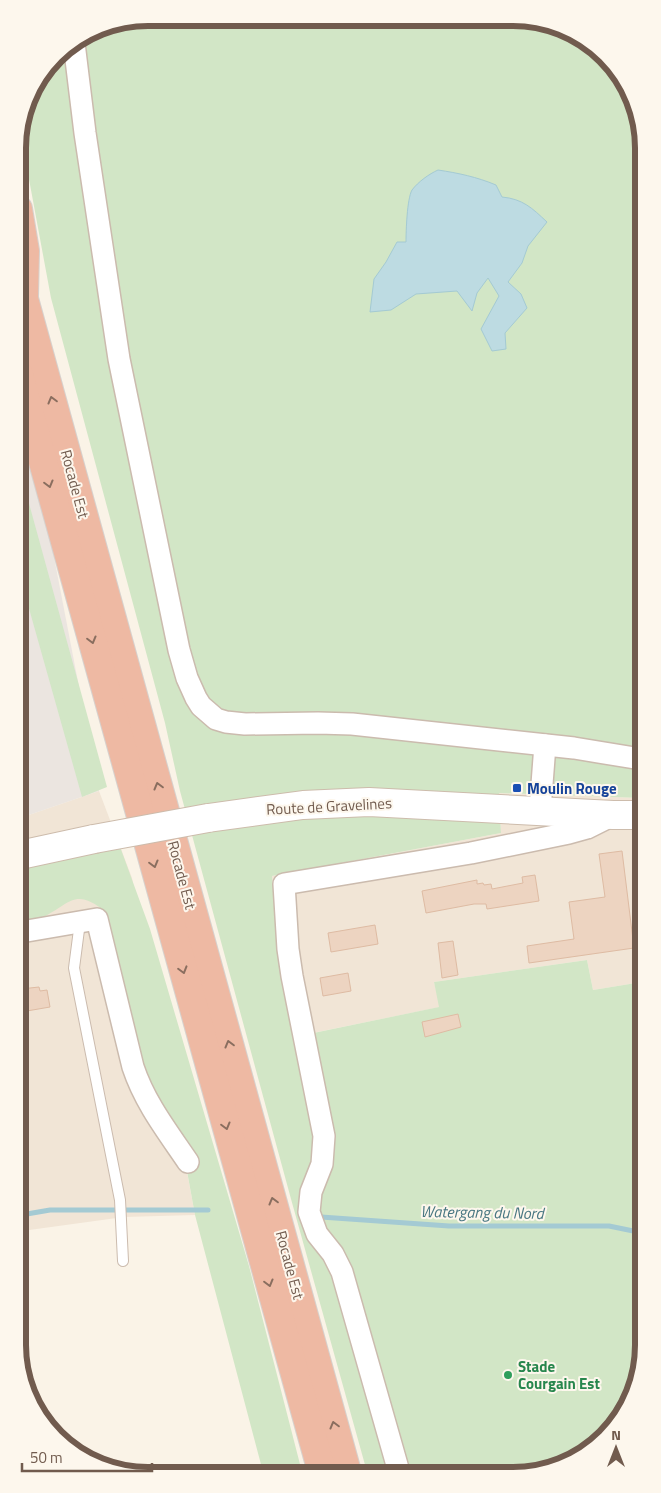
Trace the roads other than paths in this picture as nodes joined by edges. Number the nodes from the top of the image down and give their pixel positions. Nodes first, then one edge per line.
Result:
1 (75, 50) edge
2 (27, 308) edge
3 (27, 403) edge
4 (27, 412) edge
5 (36, 437) junction
6 (545, 745) junction
7 (634, 758) edge
8 (540, 810) junction
9 (613, 815) junction
10 (634, 815) edge
11 (26, 854) edge
12 (80, 922) junction
13 (26, 931) edge
14 (188, 1162) dead end
15 (122, 1261) dead end
16 (321, 1467) edge
17 (346, 1467) edge
18 (399, 1467) edge

1 - 6 street
17 -> 2 highway, Rocade Est
3 - 5 highway, Rocade Est
4 - 5 highway
5 -> 16 highway, Rocade Est
6 - 7 street
6 - 8 street
8 - 9 main road, Route de Gravelines
8 - 11 main road, Route de Gravelines, bridge
9 - 10 main road, Route de Gravelines
9 - 18 street
12 - 13 street
12 - 14 street
12 - 15 lane

